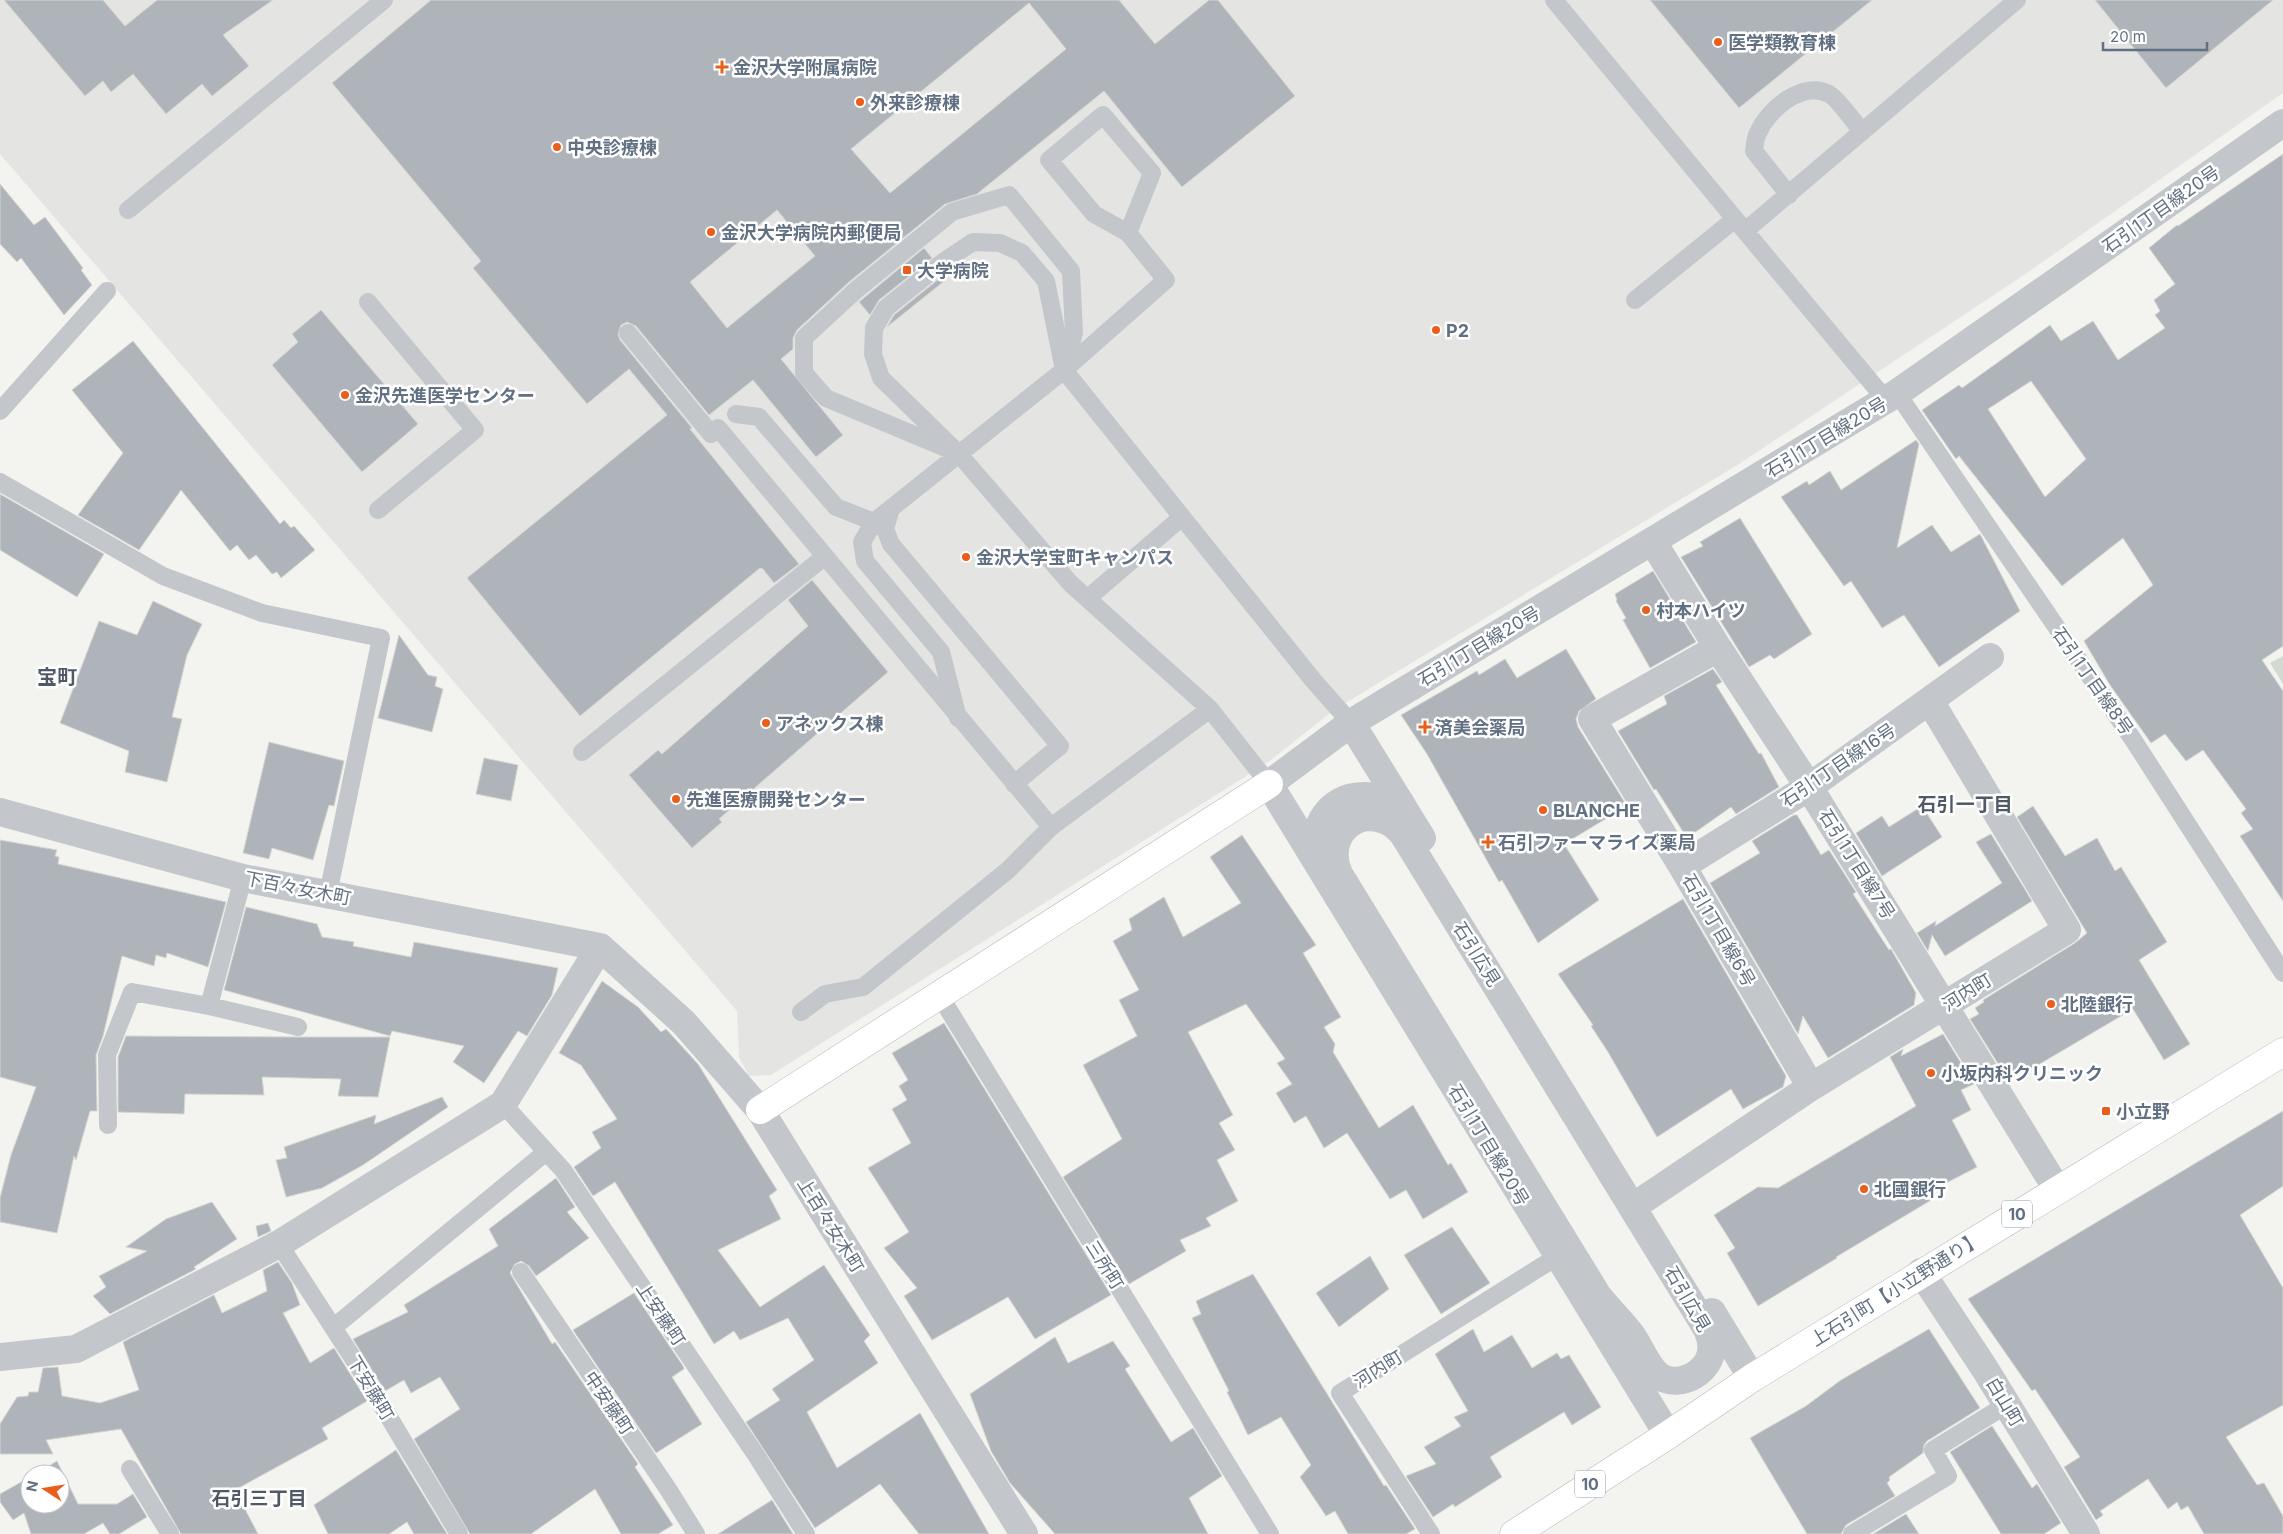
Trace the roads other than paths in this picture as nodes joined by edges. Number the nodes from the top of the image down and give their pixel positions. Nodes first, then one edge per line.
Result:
1 (384, 0) edge
2 (1554, 0) edge
3 (2017, 0) edge
4 (2283, 123) edge
5 (1862, 132) junction
6 (1789, 195) junction
7 (128, 210) dead end
8 (1740, 225) junction
9 (1128, 233) junction
10 (107, 291) dead end
11 (1635, 300) dead end
12 (368, 302) dead end
13 (628, 332) dead end
14 (1064, 370) junction
15 (1892, 397) junction
16 (0, 412) edge
17 (736, 414) dead end
18 (958, 453) junction
19 (0, 482) edge
20 (891, 508) junction
21 (378, 510) dead end
22 (1182, 517) junction
23 (874, 522) junction
24 (1653, 542) junction
25 (824, 557) junction
26 (1088, 598) junction
27 (1718, 648) junction
28 (1990, 657) dead end
29 (1930, 702) junction
30 (1210, 709) junction
31 (958, 718) junction
32 (1351, 723) junction
33 (582, 752) dead end
34 (1014, 784) junction
35 (1269, 784) junction
36 (1809, 787) junction
37 (1400, 802) junction
38 (0, 812) edge
39 (1051, 827) junction
40 (1312, 854) junction
41 (1682, 866) junction
42 (1339, 874) joint
43 (243, 878) junction
44 (328, 894) junction
45 (600, 947) junction
46 (2283, 973) edge
47 (940, 996) junction
48 (209, 1006) junction
49 (1945, 1006) junction
50 (801, 1012) dead end
51 (298, 1027) dead end
52 (2283, 1052) edge
53 (1811, 1087) junction
54 (503, 1104) junction
55 (760, 1110) junction
56 (108, 1125) dead end
57 (546, 1152) junction
58 (2057, 1189) junction
59 (1643, 1200) junction
60 (279, 1244) junction
61 (1558, 1256) junction
62 (521, 1272) dead end
63 (1921, 1272) junction
64 (334, 1327) junction
65 (0, 1357) edge
66 (1752, 1378) junction
67 (2006, 1405) junction
68 (1668, 1435) junction
69 (130, 1469) dead end
70 (164, 1532) edge
71 (459, 1534) edge
72 (696, 1534) edge
73 (806, 1534) edge
74 (1024, 1534) edge
75 (1270, 1534) edge
76 (1431, 1534) edge
77 (1514, 1534) edge
78 (1852, 1534) edge
79 (2086, 1534) edge

1 - 7 lane
2 - 8 lane, 石引1丁目線8号
3 - 5 lane
4 - 15 street, 石引1丁目線20号
5 - 6 lane
5 - 6 lane
6 - 8 lane
8 - 11 lane
8 - 15 lane, 石引1丁目線8号
9 - 9 lane
9 - 14 lane
10 - 16 lane
12 - 21 lane
13 - 25 lane
14 - 18 lane
14 - 18 lane
14 - 18 lane
14 - 22 lane
15 - 24 street, 石引1丁目線20号
15 - 46 lane, 石引1丁目線8号
17 - 23 lane
18 - 20 lane
18 - 26 lane
19 - 44 lane
20 - 23 lane
20 - 34 lane
22 - 26 lane
22 - 32 lane
23 - 31 lane
24 - 27 street, 石引1丁目線7号
24 - 32 street, 石引1丁目線20号
25 - 31 lane
25 - 33 lane
26 - 30 lane
27 - 36 street, 石引1丁目線7号
27 - 41 street, 石引1丁目線6号
28 - 29 street, 石引1丁目線16号
29 - 36 street, 石引1丁目線16号
29 - 49 street, 河内町
30 - 35 lane
30 - 39 lane
31 - 34 lane
32 - 35 street, 石引1丁目線20号
32 - 37 street
34 - 39 lane
35 - 40 street, 石引1丁目線20号
35 - 47 main road
36 - 41 street, 石引1丁目線16号
36 - 49 street, 石引1丁目線7号
37 - 40 street
37 - 59 street
38 - 43 street, 下百々女木町
39 - 50 lane
40 - 61 street, 石引1丁目線20号
41 - 53 street, 石引1丁目線6号
42 - 42 street, 石引広見
43 - 44 street, 下百々女木町
43 - 48 lane
44 - 45 street, 下百々女木町
45 - 54 street
45 - 55 street, 上百々女木町
47 - 55 main road
47 - 75 lane, 三所町
48 - 51 lane
48 - 56 lane
49 - 53 street, 河内町
49 - 58 street, 石引1丁目線7号
52 - 58 main road, 上石引町【小立野通り】 / 10
53 - 59 street, 河内町
54 - 57 lane, 上安藤町
54 - 60 street
55 - 74 street, 上百々女木町
57 - 64 lane
57 - 73 lane, 上安藤町
58 - 63 main road, 上石引町【小立野通り】 / 10
59 - 66 street
60 - 64 lane, 下安藤町
60 - 65 street
61 - 68 street, 石引1丁目線20号
61 - 76 lane, 河内町
62 - 72 lane, 中安藤町
63 - 66 main road, 上石引町【小立野通り】 / 10
63 - 67 street, 白山町
64 - 71 lane, 下安藤町
66 - 68 main road, 上石引町【小立野通り】 / 10
67 - 78 lane
67 - 79 street, 白山町
68 - 77 main road, 上石引町【小立野通り】 / 10
69 - 70 lane

